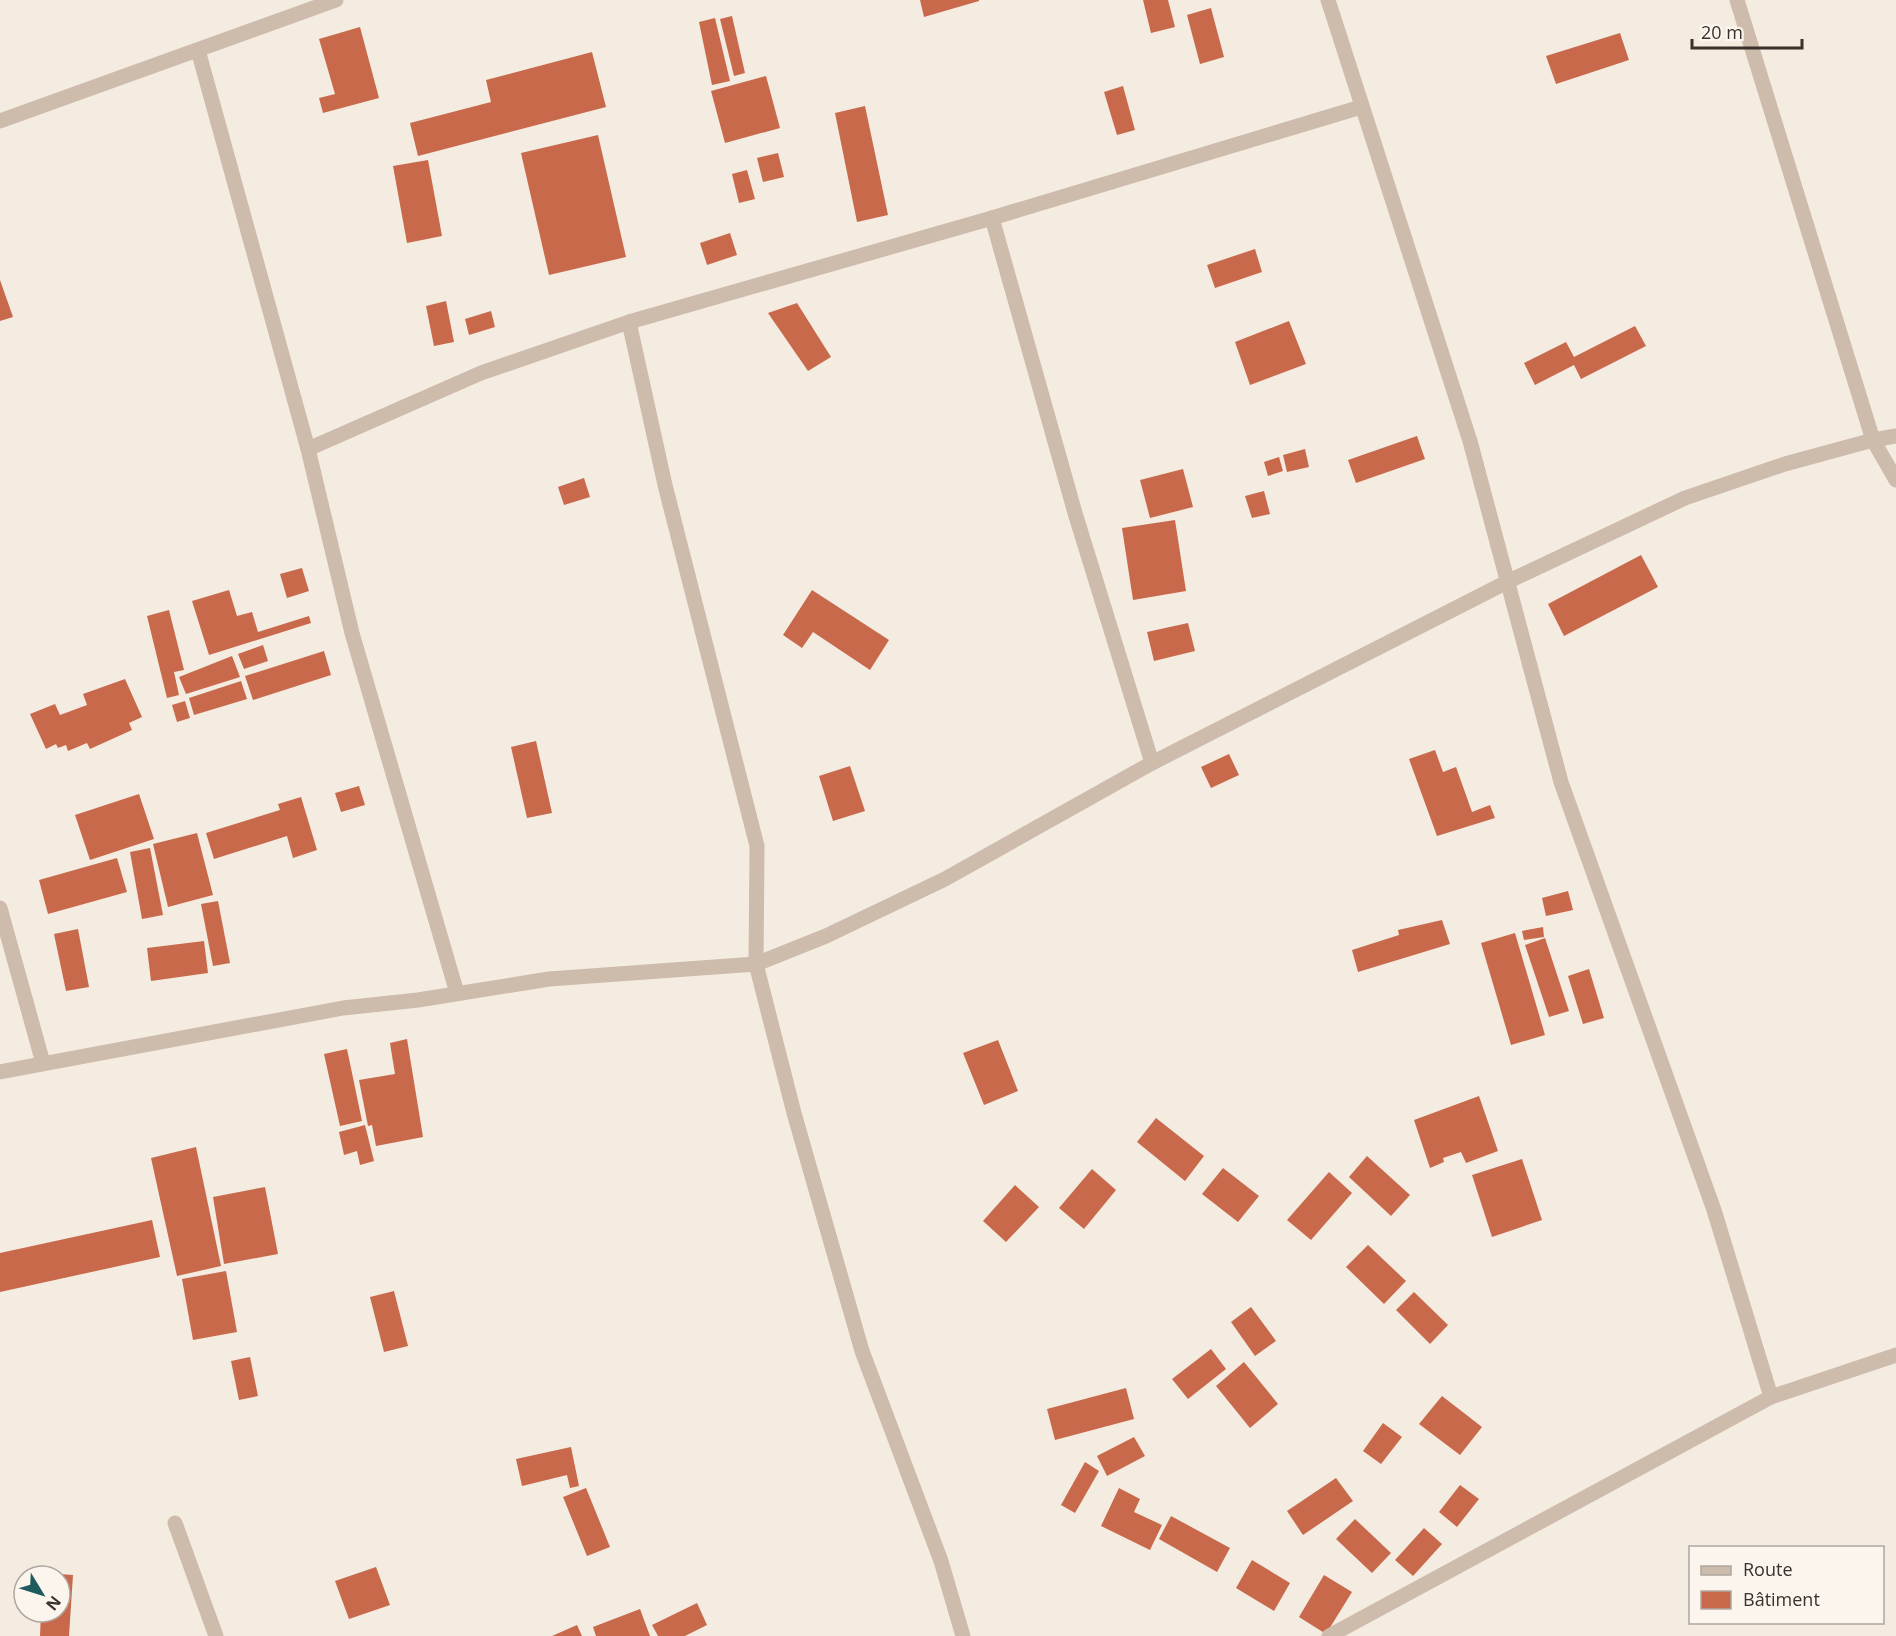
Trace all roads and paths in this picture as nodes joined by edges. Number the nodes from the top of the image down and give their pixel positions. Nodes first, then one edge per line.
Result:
1 (336, 0) edge
2 (1328, 0) edge
3 (1737, 0) edge
4 (198, 50) junction
5 (1361, 107) junction
6 (0, 121) edge
7 (992, 218) junction
8 (629, 322) junction
9 (1896, 436) edge
10 (1873, 440) junction
11 (308, 449) junction
12 (1896, 480) edge
13 (1509, 581) junction
14 (1152, 763) junction
15 (0, 908) edge
16 (756, 963) junction
17 (457, 993) junction
18 (43, 1062) junction
19 (0, 1072) edge
20 (1896, 1355) edge
21 (1771, 1397) junction
22 (176, 1523) dead end
23 (216, 1636) edge
24 (963, 1636) edge
25 (1329, 1636) edge

1 - 4 street
2 - 5 street
3 - 10 street
4 - 6 street
4 - 11 street
5 - 7 street
5 - 13 street
7 - 8 street
7 - 14 street
8 - 11 street
8 - 16 street
9 - 10 street
10 - 12 street
10 - 13 street
11 - 17 street
13 - 14 street
13 - 21 street
14 - 16 street
15 - 18 street
16 - 17 street
16 - 24 street
17 - 18 street
18 - 19 street
20 - 21 street
21 - 25 street
22 - 23 street

